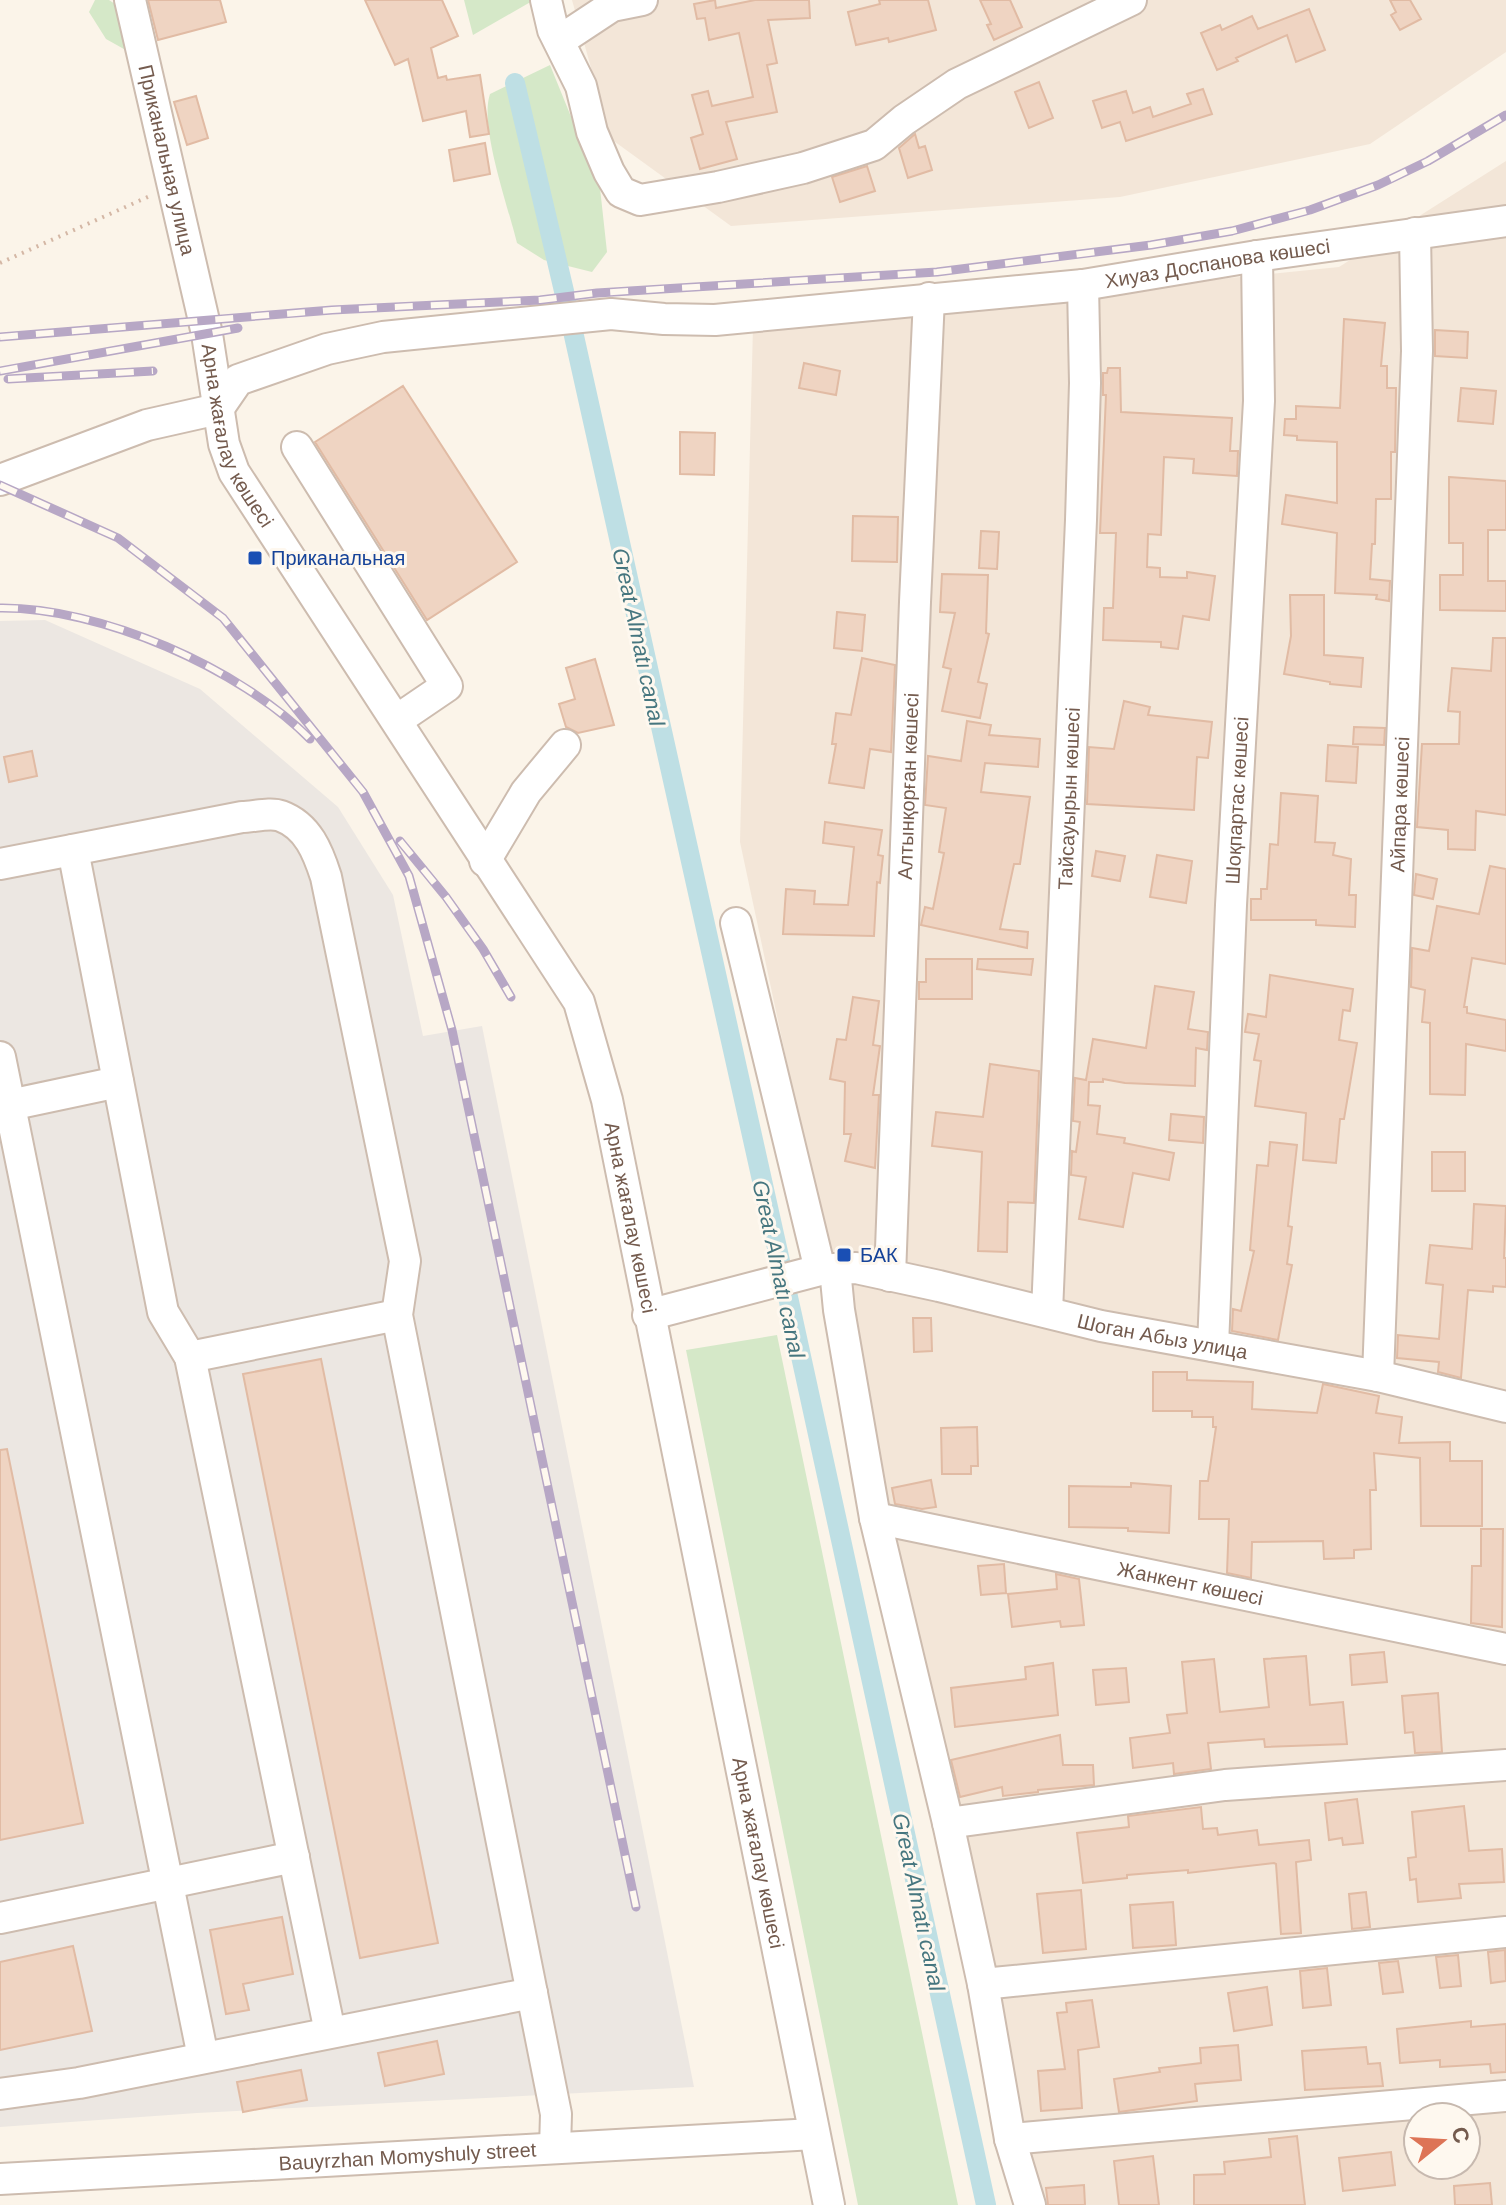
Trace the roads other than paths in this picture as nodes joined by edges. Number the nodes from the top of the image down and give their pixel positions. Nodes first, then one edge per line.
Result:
1 (130, 0) edge
2 (546, 0) edge
3 (642, 0) edge
4 (1131, 0) edge
5 (559, 41) junction
6 (1506, 221) edge
7 (1415, 233) junction
8 (1257, 256) junction
9 (1083, 285) junction
10 (929, 298) junction
11 (204, 322) joint
12 (218, 409) junction
13 (297, 447) dead end
14 (0, 480) edge
15 (397, 720) junction
16 (565, 745) dead end
17 (73, 850) junction
18 (485, 861) junction
19 (0, 864) edge
20 (736, 923) dead end
21 (0, 1057) edge
22 (118, 1082) junction
23 (5, 1106) edge
24 (827, 1269) junction
25 (890, 1276) junction
26 (1047, 1312) junction
27 (397, 1315) junction
28 (648, 1315) junction
29 (1213, 1346) junction
30 (190, 1357) junction
31 (1378, 1376) junction
32 (1506, 1407) edge
33 (875, 1518) junction
34 (1506, 1649) edge
35 (1506, 1765) edge
36 (948, 1823) junction
37 (294, 1857) junction
38 (168, 1883) junction
39 (0, 1918) edge
40 (1506, 1932) edge
41 (983, 1984) junction
42 (532, 1993) junction
43 (330, 2032) junction
44 (203, 2057) junction
45 (0, 2094) edge
46 (1506, 2096) edge
47 (814, 2134) junction
48 (1010, 2139) junction
49 (555, 2148) junction
50 (0, 2179) edge
51 (829, 2205) edge
52 (1030, 2205) edge

1 - 11 street, Приканальная улица
2 - 5 street
3 - 5 street
4 - 5 street
6 - 7 street, Хиуаз Доспанова көшесі
7 - 8 street, Хиуаз Доспанова көшесі
7 - 31 street, Айпара көшесі
8 - 9 street, Хиуаз Доспанова көшесі
8 - 29 street, Шоқпартас көшесі
9 - 10 street, Хиуаз Доспанова көшесі
9 - 26 street, Тайсауырын көшесі
10 - 12 street, Хиуаз Доспанова көшесі
10 - 25 street, Алтынқорған көшесі
11 - 12 street, Арна жағалау көшесі
12 - 14 street
12 - 15 street, Арна жағалау көшесі
13 - 15 street
15 - 18 street, Арна жағалау көшесі
16 - 18 street
17 - 19 street
17 - 22 street
17 - 27 street
18 - 28 street, Арна жағалау көшесі
20 - 24 street
21 - 23 street
22 - 23 street
22 - 30 street
23 - 38 street
24 - 25 street, Шоган Абыз улица
24 - 28 street, Шоган Абыз улица
24 - 33 street
25 - 26 street, Шоган Абыз улица
26 - 29 street, Шоган Абыз улица
27 - 30 street
27 - 42 street
28 - 47 street, Арна жағалау көшесі
29 - 31 street, Шоган Абыз улица
30 - 37 street
31 - 32 street, Шоган Абыз улица
33 - 34 street, Жанкент көшесі
33 - 36 street
35 - 36 street
36 - 41 street
37 - 38 street
37 - 43 street
38 - 39 street
38 - 44 street
40 - 41 street
41 - 48 street
42 - 43 street
42 - 49 street
43 - 44 street
44 - 45 street
46 - 48 street
47 - 49 street, Bauyrzhan Momyshuly street
47 - 51 street, Арна жағалау көшесі
48 - 52 street
49 - 50 street, Bauyrzhan Momyshuly street

